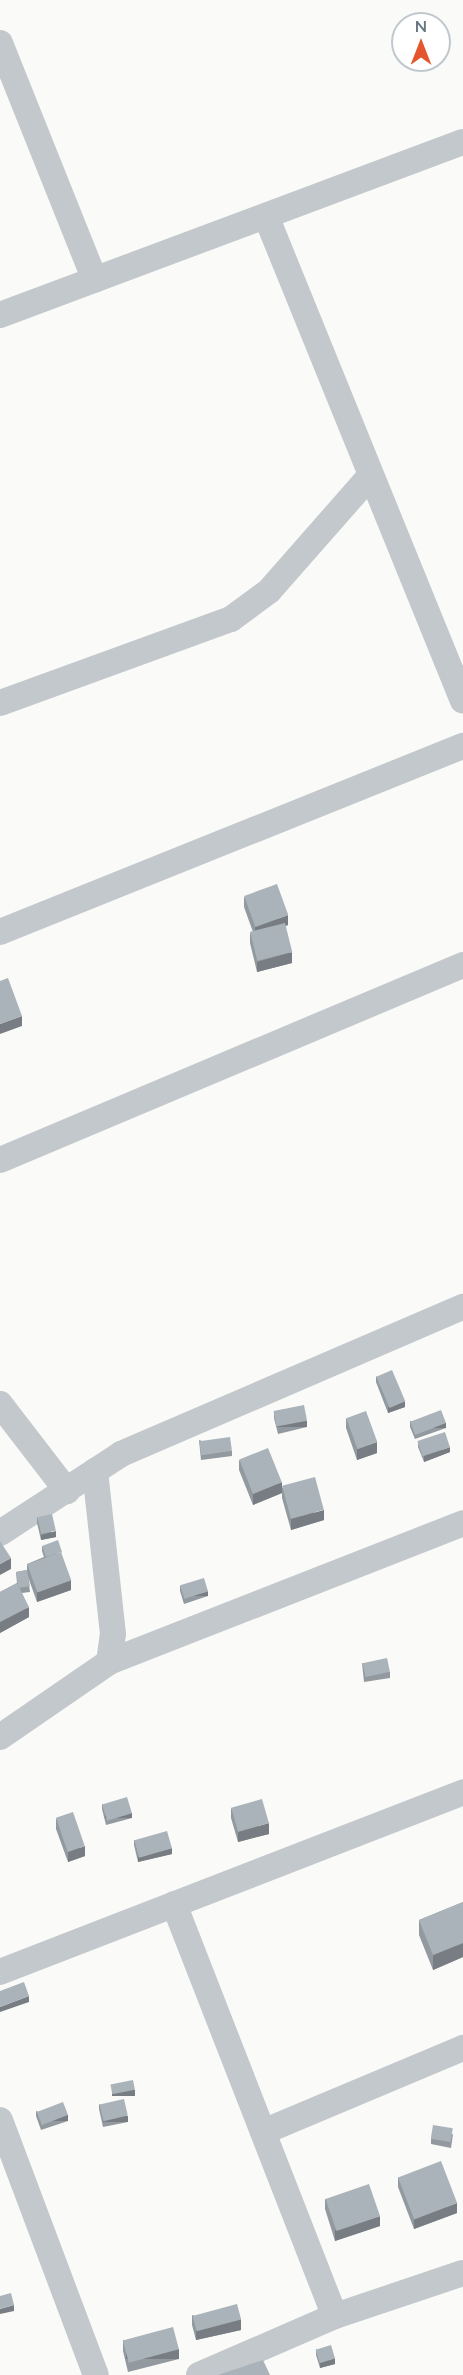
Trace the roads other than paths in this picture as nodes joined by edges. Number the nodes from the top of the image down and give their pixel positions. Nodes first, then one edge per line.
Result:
1 (0, 44) edge
2 (463, 142) edge
3 (266, 216) junction
4 (95, 280) junction
5 (0, 315) edge
6 (371, 475) junction
7 (463, 701) edge
8 (0, 704) edge
9 (463, 746) edge
10 (0, 932) edge
11 (463, 965) edge
12 (0, 1160) edge
13 (463, 1307) edge
14 (0, 1404) edge
15 (95, 1471) junction
16 (67, 1491) junction
17 (463, 1523) edge
18 (0, 1533) edge
19 (109, 1662) junction
20 (0, 1737) edge
21 (463, 1792) edge
22 (174, 1904) junction
23 (0, 1972) edge
24 (463, 2048) edge
25 (0, 2120) edge
26 (263, 2132) junction
27 (463, 2273) edge
28 (335, 2316) junction
29 (96, 2375) edge
30 (199, 2375) edge

1 - 4 street
2 - 3 street
3 - 4 street
3 - 6 street
4 - 5 street
6 - 7 street
6 - 8 street
9 - 10 street
11 - 12 street
13 - 15 street
14 - 16 street
15 - 16 street
15 - 19 street
16 - 18 street
17 - 19 street
19 - 20 street
21 - 22 street
22 - 23 street
22 - 26 street
24 - 26 street
25 - 29 street
26 - 28 street
27 - 28 street
28 - 30 street

